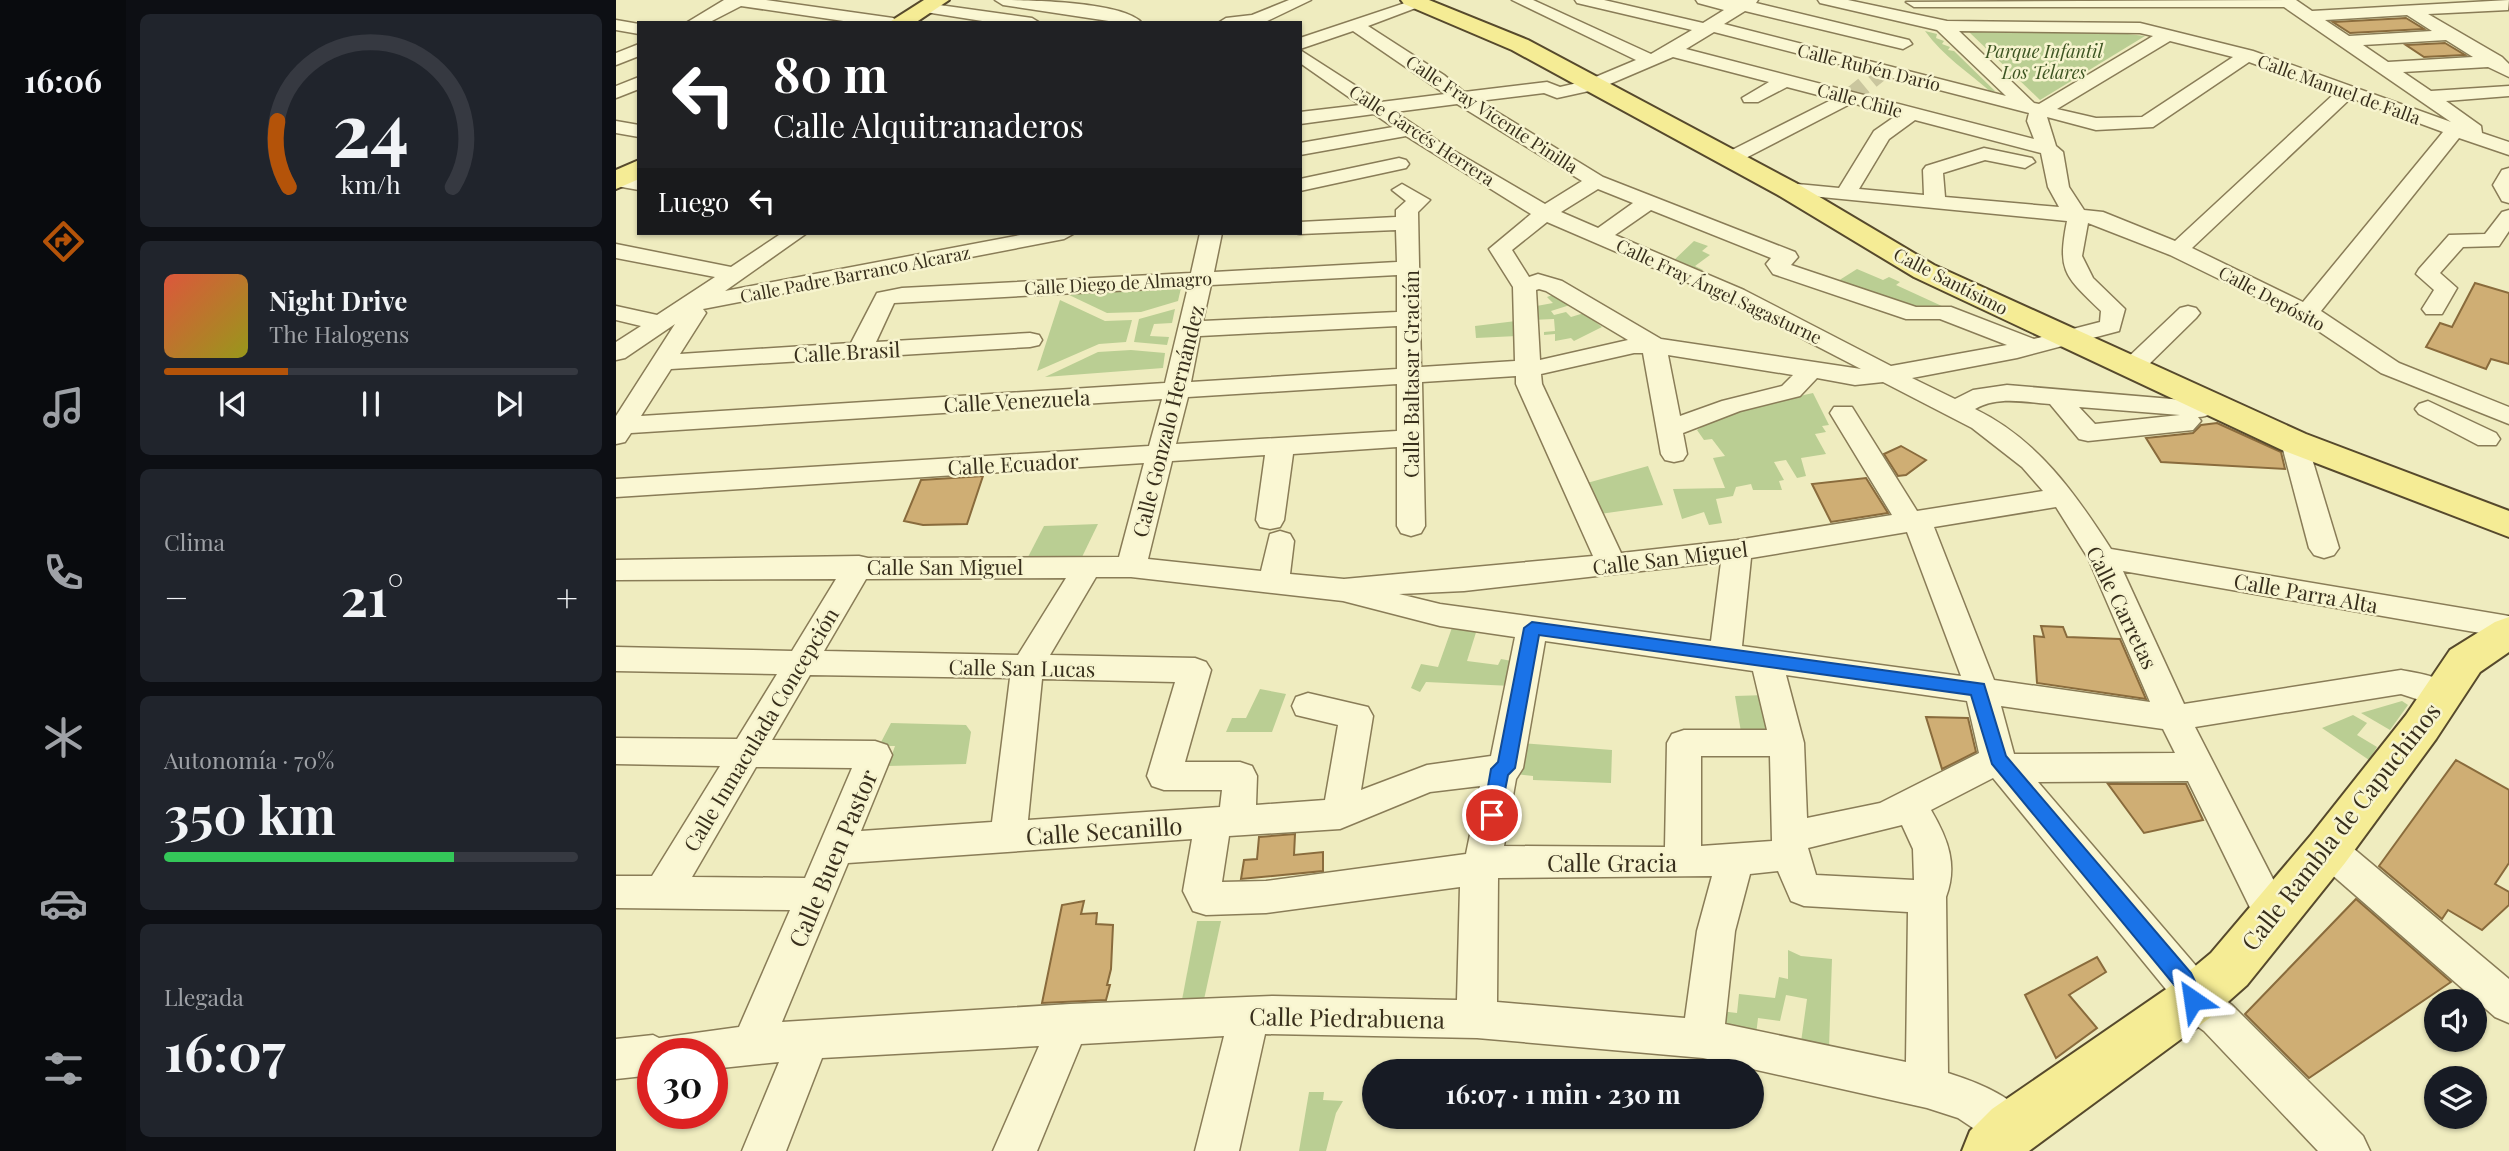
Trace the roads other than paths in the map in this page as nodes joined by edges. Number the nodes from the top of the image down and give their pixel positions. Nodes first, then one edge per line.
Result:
1 (737, 0) edge
2 (1003, 0) edge
3 (1303, 0) edge
4 (1520, 0) edge
5 (1583, 0) edge
6 (1704, 0) edge
7 (1826, 0) edge
8 (2394, 0) edge
9 (1913, 1) edge
10 (1973, 1) edge
11 (2029, 1) edge
12 (2117, 1) edge
13 (2188, 1) edge
14 (2286, 1) edge
15 (1416, 2) edge
16 (932, 4) edge
17 (1277, 4) edge
18 (1744, 4) edge
19 (2505, 4) edge
20 (1236, 6) dead end
21 (2473, 7) junction
22 (2410, 10) junction
23 (2309, 16) junction
24 (1126, 17) edge
25 (698, 21) edge
26 (879, 21) edge
27 (902, 21) edge
28 (1022, 21) edge
29 (1257, 21) edge
30 (2500, 23) dead end
31 (616, 25) edge
32 (1943, 26) junction
33 (2048, 26) junction
34 (1358, 27) junction
35 (1709, 28) junction
36 (2140, 28) junction
37 (637, 29) edge
38 (2208, 31) junction
39 (2167, 35) junction
40 (2450, 35) junction
41 (2346, 41) junction
42 (1302, 43) edge
43 (1903, 44) dead end
44 (637, 50) edge
45 (1672, 51) junction
46 (2247, 55) junction
47 (616, 60) edge
48 (1650, 60) junction
49 (2500, 61) edge
50 (1306, 64) edge
51 (2384, 68) junction
52 (616, 71) edge
53 (2509, 72) edge
54 (637, 74) edge
55 (1786, 80) junction
56 (637, 83) edge
57 (1592, 85) junction
58 (2509, 91) edge
59 (616, 93) edge
60 (2346, 93) junction
61 (1459, 97) junction
62 (1850, 97) junction
63 (2426, 97) junction
64 (1751, 98) dead end
65 (2027, 104) junction
66 (1377, 109) junction
67 (1912, 113) junction
68 (1302, 118) edge
69 (2509, 128) edge
70 (1409, 130) junction
71 (2465, 131) junction
72 (1302, 149) edge
73 (2509, 149) edge
74 (1731, 158) junction
75 (2051, 159) junction
76 (1399, 164) dead end
77 (1595, 181) junction
78 (1302, 185) edge
79 (1787, 189) junction
80 (1402, 190) dead end
81 (1846, 193) junction
82 (1935, 201) junction
83 (1649, 202) junction
84 (1545, 213) junction
85 (2074, 213) junction
86 (2509, 216) edge
87 (1408, 223) junction
88 (1302, 228) edge
89 (793, 235) edge
90 (1054, 235) edge
91 (1210, 235) edge
92 (1600, 236) junction
93 (2178, 250) junction
94 (616, 251) edge
95 (1409, 268) junction
96 (734, 274) junction
97 (1201, 278) junction
98 (1524, 290) junction
99 (687, 305) junction
100 (2434, 309) dead end
101 (616, 313) edge
102 (2188, 313) dead end
103 (2307, 313) junction
104 (1409, 318) junction
105 (661, 323) junction
106 (1190, 329) junction
107 (2068, 338) junction
108 (1030, 340) dead end
109 (1654, 345) junction
110 (2031, 346) junction
111 (860, 350) junction
112 (616, 354) edge
113 (665, 362) junction
114 (1526, 368) junction
115 (2132, 368) junction
116 (1810, 371) junction
117 (1889, 374) junction
118 (1410, 375) junction
119 (1177, 390) junction
120 (2204, 406) junction
121 (1958, 408) junction
122 (2428, 409) dead end
123 (1843, 413) dead end
124 (2505, 415) edge
125 (619, 430) edge
126 (1410, 438) junction
127 (2294, 442) junction
128 (2498, 444) edge
129 (1280, 447) junction
130 (1161, 454) junction
131 (616, 488) edge
132 (2063, 498) junction
133 (1913, 522) junction
134 (2509, 525) edge
135 (1411, 526) dead end
136 (2324, 548) dead end
137 (1737, 550) junction
138 (2102, 557) junction
139 (1611, 564) junction
140 (859, 566) junction
141 (1087, 567) junction
142 (1131, 567) junction
143 (616, 570) edge
144 (1274, 580) junction
145 (1344, 590) junction
146 (1532, 628) junction
147 (2509, 629) edge
148 (1725, 654) junction
149 (2509, 658) edge
150 (616, 659) edge
151 (1766, 660) junction
152 (801, 662) junction
153 (1027, 667) junction
154 (2448, 686) junction
155 (1978, 689) junction
156 (1308, 706) dead end
157 (2174, 718) junction
158 (1787, 743) junction
159 (616, 751) edge
160 (747, 753) junction
161 (2002, 764) junction
162 (2199, 767) junction
163 (1500, 769) junction
164 (1909, 805) junction
165 (1353, 807) junction
166 (1225, 823) junction
167 (1008, 836) junction
168 (1790, 846) junction
169 (838, 848) junction
170 (2328, 849) junction
171 (1735, 861) junction
172 (1484, 862) junction
173 (1683, 863) junction
174 (616, 892) edge
175 (662, 893) junction
176 (817, 894) junction
177 (1927, 897) junction
178 (2272, 914) junction
179 (2193, 1000) junction
180 (2509, 1004) edge
181 (1249, 1016) junction
182 (1477, 1019) junction
183 (1070, 1023) junction
184 (809, 1039) junction
185 (1703, 1039) junction
186 (752, 1045) junction
187 (728, 1048) edge
188 (1927, 1087) junction
189 (2001, 1140) edge
190 (764, 1151) edge
191 (1015, 1151) edge
192 (1218, 1151) edge
193 (2348, 1151) edge

1 - 25 street
1 - 26 street
2 - 24 street
3 - 17 street
4 - 48 street
5 - 35 street, Calle Rubén Darío
6 - 18 street
7 - 32 street, Calle Manuel de Falla
8 - 22 street
9 - 10 street
9 - 32 street
10 - 11 street
11 - 12 street
11 - 33 street
12 - 13 street
12 - 36 street
13 - 14 street
13 - 38 street
14 - 23 street
15 - 34 street
15 - 57 main road, Calle Santísimo
16 - 27 main road
16 - 28 street
17 - 29 street
18 - 35 street
18 - 43 street
19 - 21 street
20 - 29 street
21 - 22 street
21 - 30 street
22 - 23 street
22 - 40 street
23 - 41 street
31 - 37 street
32 - 33 street, Calle Manuel de Falla
32 - 65 street
33 - 36 street, Calle Manuel de Falla
34 - 42 street
34 - 61 street, Calle Fray Vicente Pinilla
35 - 45 street
35 - 65 street, Calle Rubén Darío
36 - 39 street, Calle Manuel de Falla
38 - 39 street, Calle Manuel de Falla
38 - 46 street, Calle Manuel de Falla
39 - 65 street
40 - 41 street
40 - 49 street
41 - 51 street
44 - 47 street
45 - 48 street
45 - 55 street, Calle Chile
46 - 60 street, Calle Manuel de Falla
46 - 65 street
48 - 57 street
49 - 51 street
49 - 53 street
50 - 66 street, Calle Garcés Herrera
51 - 63 street
52 - 54 street
55 - 62 street, Calle Chile
55 - 64 street
56 - 59 street
57 - 61 street
57 - 74 main road, Calle Santísimo
58 - 63 street
60 - 71 street, Calle Manuel de Falla
60 - 93 street
61 - 66 street
61 - 77 street, Calle Fray Vicente Pinilla
62 - 67 street, Calle Chile
62 - 74 street
63 - 71 street
65 - 75 street
66 - 68 street
66 - 70 street, Calle Garcés Herrera
67 - 75 street, Calle Chile
67 - 81 street
69 - 71 street
70 - 72 street
70 - 84 street, Calle Garcés Herrera
71 - 73 street, Calle Manuel de Falla
71 - 103 street
74 - 79 main road, Calle Santísimo
75 - 82 street
75 - 85 street
76 - 78 street
77 - 83 street, Calle Fray Vicente Pinilla
77 - 84 street
79 - 81 street, Calle Depósito
79 - 107 main road, Calle Santísimo
80 - 87 street, Calle Baltasar Gracián
81 - 82 street, Calle Depósito
82 - 85 street, Calle Depósito
83 - 92 street
83 - 110 street, Calle Fray Vicente Pinilla
84 - 92 street, Calle Fray Ángel Sagasturne
84 - 98 street
85 - 93 street, Calle Depósito
85 - 107 street
86 - 100 street
87 - 88 street
87 - 95 street, Calle Baltasar Gracián
89 - 96 street
90 - 99 street, Calle Padre Barranco Alcaraz
91 - 97 street, Calle Gonzalo Hernández
92 - 117 street, Calle Fray Ángel Sagasturne
93 - 103 street, Calle Depósito
94 - 96 street
95 - 97 street, Calle Diego de Almagro
95 - 104 street, Calle Baltasar Gracián
96 - 99 street
97 - 106 street, Calle Gonzalo Hernández
97 - 111 street, Calle Diego de Almagro
98 - 109 street
98 - 114 street
99 - 105 street
99 - 113 street
101 - 105 street
102 - 115 street
103 - 124 street, Calle Depósito
104 - 106 street
104 - 118 street, Calle Baltasar Gracián
105 - 112 street
106 - 119 street, Calle Gonzalo Hernández
107 - 110 street
107 - 115 main road, Calle Santísimo
108 - 111 street, Calle Brasil
109 - 114 street, Calle Venezuela
109 - 116 street
109 - 116 street
110 - 117 street
111 - 113 street, Calle Brasil
113 - 125 street
114 - 118 street, Calle Venezuela
114 - 139 street
115 - 120 main road, Calle Santísimo
116 - 117 street
117 - 121 street, Calle Carretas
118 - 119 street, Calle Venezuela
118 - 126 street, Calle Baltasar Gracián
119 - 125 street, Calle Venezuela
119 - 130 street, Calle Gonzalo Hernández
120 - 121 street
120 - 127 main road, Calle Santísimo
121 - 132 street, Calle Carretas
122 - 128 street, Calle Depósito
123 - 133 street
124 - 128 street, Calle Depósito
126 - 129 street, Calle Ecuador
126 - 135 street, Calle Baltasar Gracián
127 - 134 main road, Calle Santísimo
127 - 136 street
129 - 130 street, Calle Ecuador
129 - 144 street
130 - 131 street, Calle Ecuador
130 - 142 street, Calle Gonzalo Hernández
132 - 133 street, Calle San Miguel
132 - 138 street, Calle Carretas
133 - 137 street, Calle San Miguel
133 - 155 street
137 - 139 street, Calle San Miguel
137 - 148 street
138 - 147 street, Calle Parra Alta
138 - 157 street, Calle Carretas
139 - 145 street, Calle San Miguel
140 - 141 street, Calle San Miguel
140 - 143 street, Calle San Miguel
140 - 152 street, Calle Inmaculada Concepción
141 - 142 street, Calle San Miguel
141 - 153 street
142 - 144 street, Calle San Miguel
144 - 145 street, Calle San Miguel
145 - 146 street
146 - 148 street
146 - 163 street
147 - 154 main road, Calle Rambla de Capuchinos
148 - 151 street
149 - 154 main road
150 - 152 street, Calle San Lucas
151 - 155 street
151 - 158 street
152 - 153 street, Calle San Lucas
152 - 160 street, Calle Inmaculada Concepción
153 - 166 street, Calle San Lucas
153 - 167 street
154 - 157 street
154 - 170 main road, Calle Rambla de Capuchinos
155 - 157 street
155 - 161 street
156 - 165 street
157 - 162 street, Calle Carretas
158 - 168 street
158 - 173 street
159 - 160 street, Calle Buen Pastor
160 - 169 street, Calle Buen Pastor
160 - 175 street, Calle Inmaculada Concepción
161 - 162 street
161 - 164 street, Calle Gracia
161 - 179 street
162 - 178 street, Calle Carretas
163 - 165 street, Calle Secanillo
163 - 172 street
164 - 168 street, Calle Gracia
164 - 177 street
165 - 166 street, Calle Secanillo
166 - 167 street, Calle Secanillo
166 - 172 street, Calle Gracia
167 - 169 street, Calle Secanillo
168 - 171 street, Calle Gracia
168 - 177 street
169 - 176 street, Calle Buen Pastor
170 - 178 main road, Calle Rambla de Capuchinos
170 - 180 street
171 - 173 street, Calle Gracia
171 - 185 street
172 - 173 street, Calle Gracia
172 - 182 street
174 - 175 street
175 - 176 street
176 - 186 street, Calle Buen Pastor
177 - 188 street
178 - 179 main road, Calle Rambla de Capuchinos
179 - 189 main road, Calle Rambla de Capuchinos
179 - 193 street
181 - 182 street, Calle Piedrabuena
181 - 183 street, Calle Piedrabuena
181 - 192 street
182 - 185 street, Calle Piedrabuena
183 - 184 street, Calle Piedrabuena
183 - 191 street
184 - 186 street, Calle Piedrabuena
184 - 190 street
185 - 188 street, Calle Piedrabuena
186 - 187 street, Calle Piedrabuena
188 - 189 street, Calle Piedrabuena

